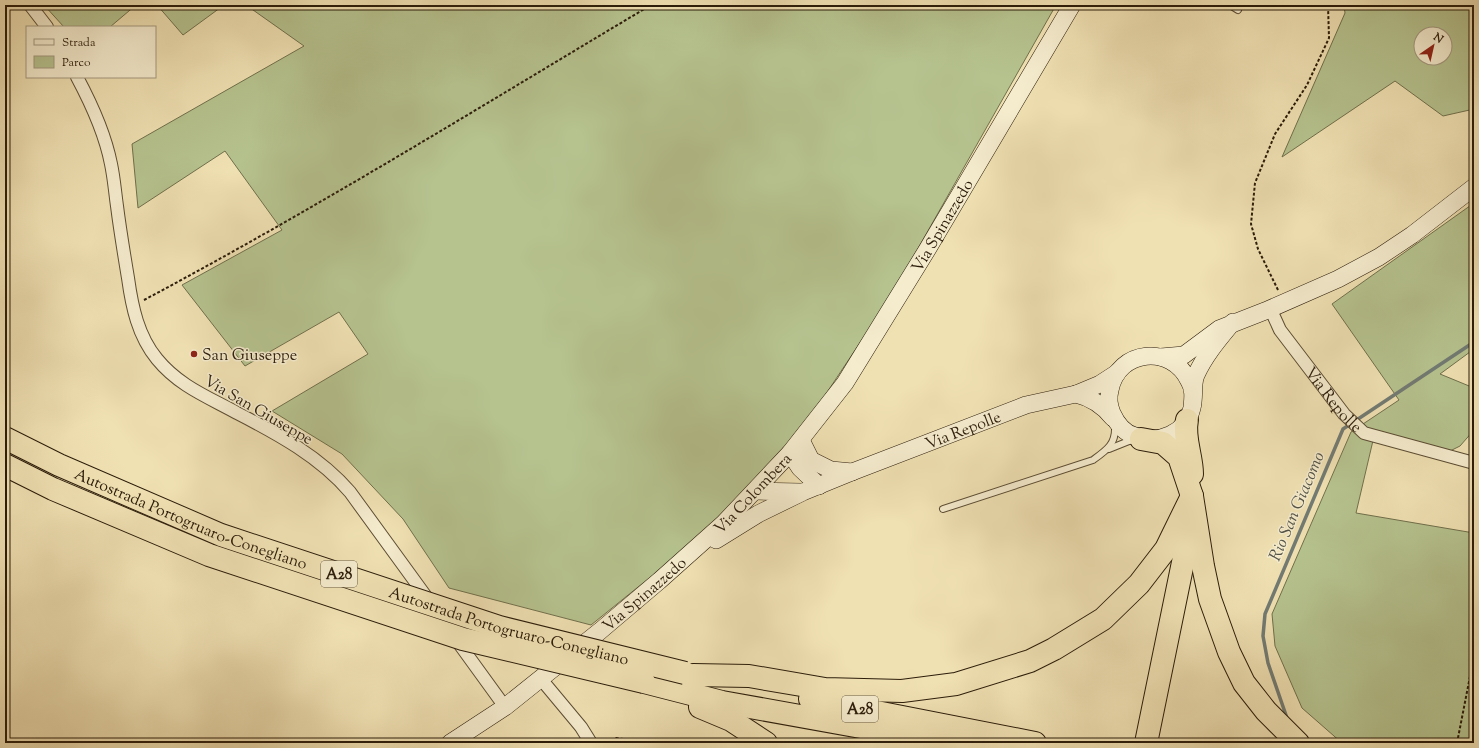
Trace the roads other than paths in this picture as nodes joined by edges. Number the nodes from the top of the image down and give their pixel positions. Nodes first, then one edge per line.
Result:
1 (30, 5) edge
2 (1072, 5) edge
3 (1230, 5) edge
4 (1238, 10) dead end
5 (46, 26) edge
6 (78, 78) edge
7 (1474, 187) edge
8 (1277, 305) junction
9 (1233, 322) junction
10 (1160, 357) junction
11 (1117, 373) junction
12 (1076, 394) junction
13 (1190, 414) junction
14 (1115, 420) junction
15 (5, 438) edge
16 (1142, 439) junction
17 (801, 440) junction
18 (1108, 449) junction
19 (790, 453) junction
20 (1474, 463) edge
21 (5, 465) edge
22 (852, 472) junction
23 (819, 486) junction
24 (756, 491) junction
25 (803, 492) junction
26 (1192, 496) junction
27 (943, 508) dead end
28 (702, 544) junction
29 (689, 674) junction
30 (541, 679) junction
31 (640, 687) junction
32 (505, 707) junction
33 (450, 743) edge
34 (591, 743) edge
35 (766, 743) edge
36 (950, 743) edge
37 (1035, 743) edge
38 (1146, 743) edge
39 (1298, 743) edge

1 - 5 street
2 - 17 street, Via Spinazzedo
3 - 4 lane
6 - 32 street, Via San Giuseppe
7 - 8 street, Via Repolle
8 - 9 street, Via Repolle
8 - 20 street, Via Repolle
9 - 10 street, Via Repolle
9 - 13 street, Via Repolle
10 - 11 street, Via Repolle
10 - 13 street, Via Repolle
11 - 12 street, Via Repolle
11 - 14 street, Via Repolle
12 - 14 street, Via Repolle
12 - 22 street, Via Repolle
13 - 16 street, Via Repolle
13 - 26 highway
14 - 16 street, Via Repolle
14 - 18 lane
15 - 29 highway, Autostrada Portogruaro-Conegliano / A28, bridge
16 - 18 lane
16 - 26 highway
17 - 19 street, Via Colombera
17 - 22 street, Via Repolle
18 - 27 lane
19 - 23 street
19 - 24 street, Via Colombera
21 - 31 highway, Autostrada Portogruaro-Conegliano / A28, bridge
22 - 23 street, Via Repolle
23 - 25 street, Via Repolle
24 - 25 street, Via Repolle
24 - 28 street, Via Colombera
25 - 28 street, Via Repolle
26 - 29 highway
26 - 38 highway
26 - 39 highway
28 - 30 street, Via Spinazzedo
29 - 37 highway, Autostrada Portogruaro-Conegliano / A28
30 - 32 street, Via Spinazzedo
30 - 34 street
31 - 35 highway
31 - 36 highway, Autostrada Portogruaro-Conegliano / A28
32 - 33 street, Via Spinazzedo

